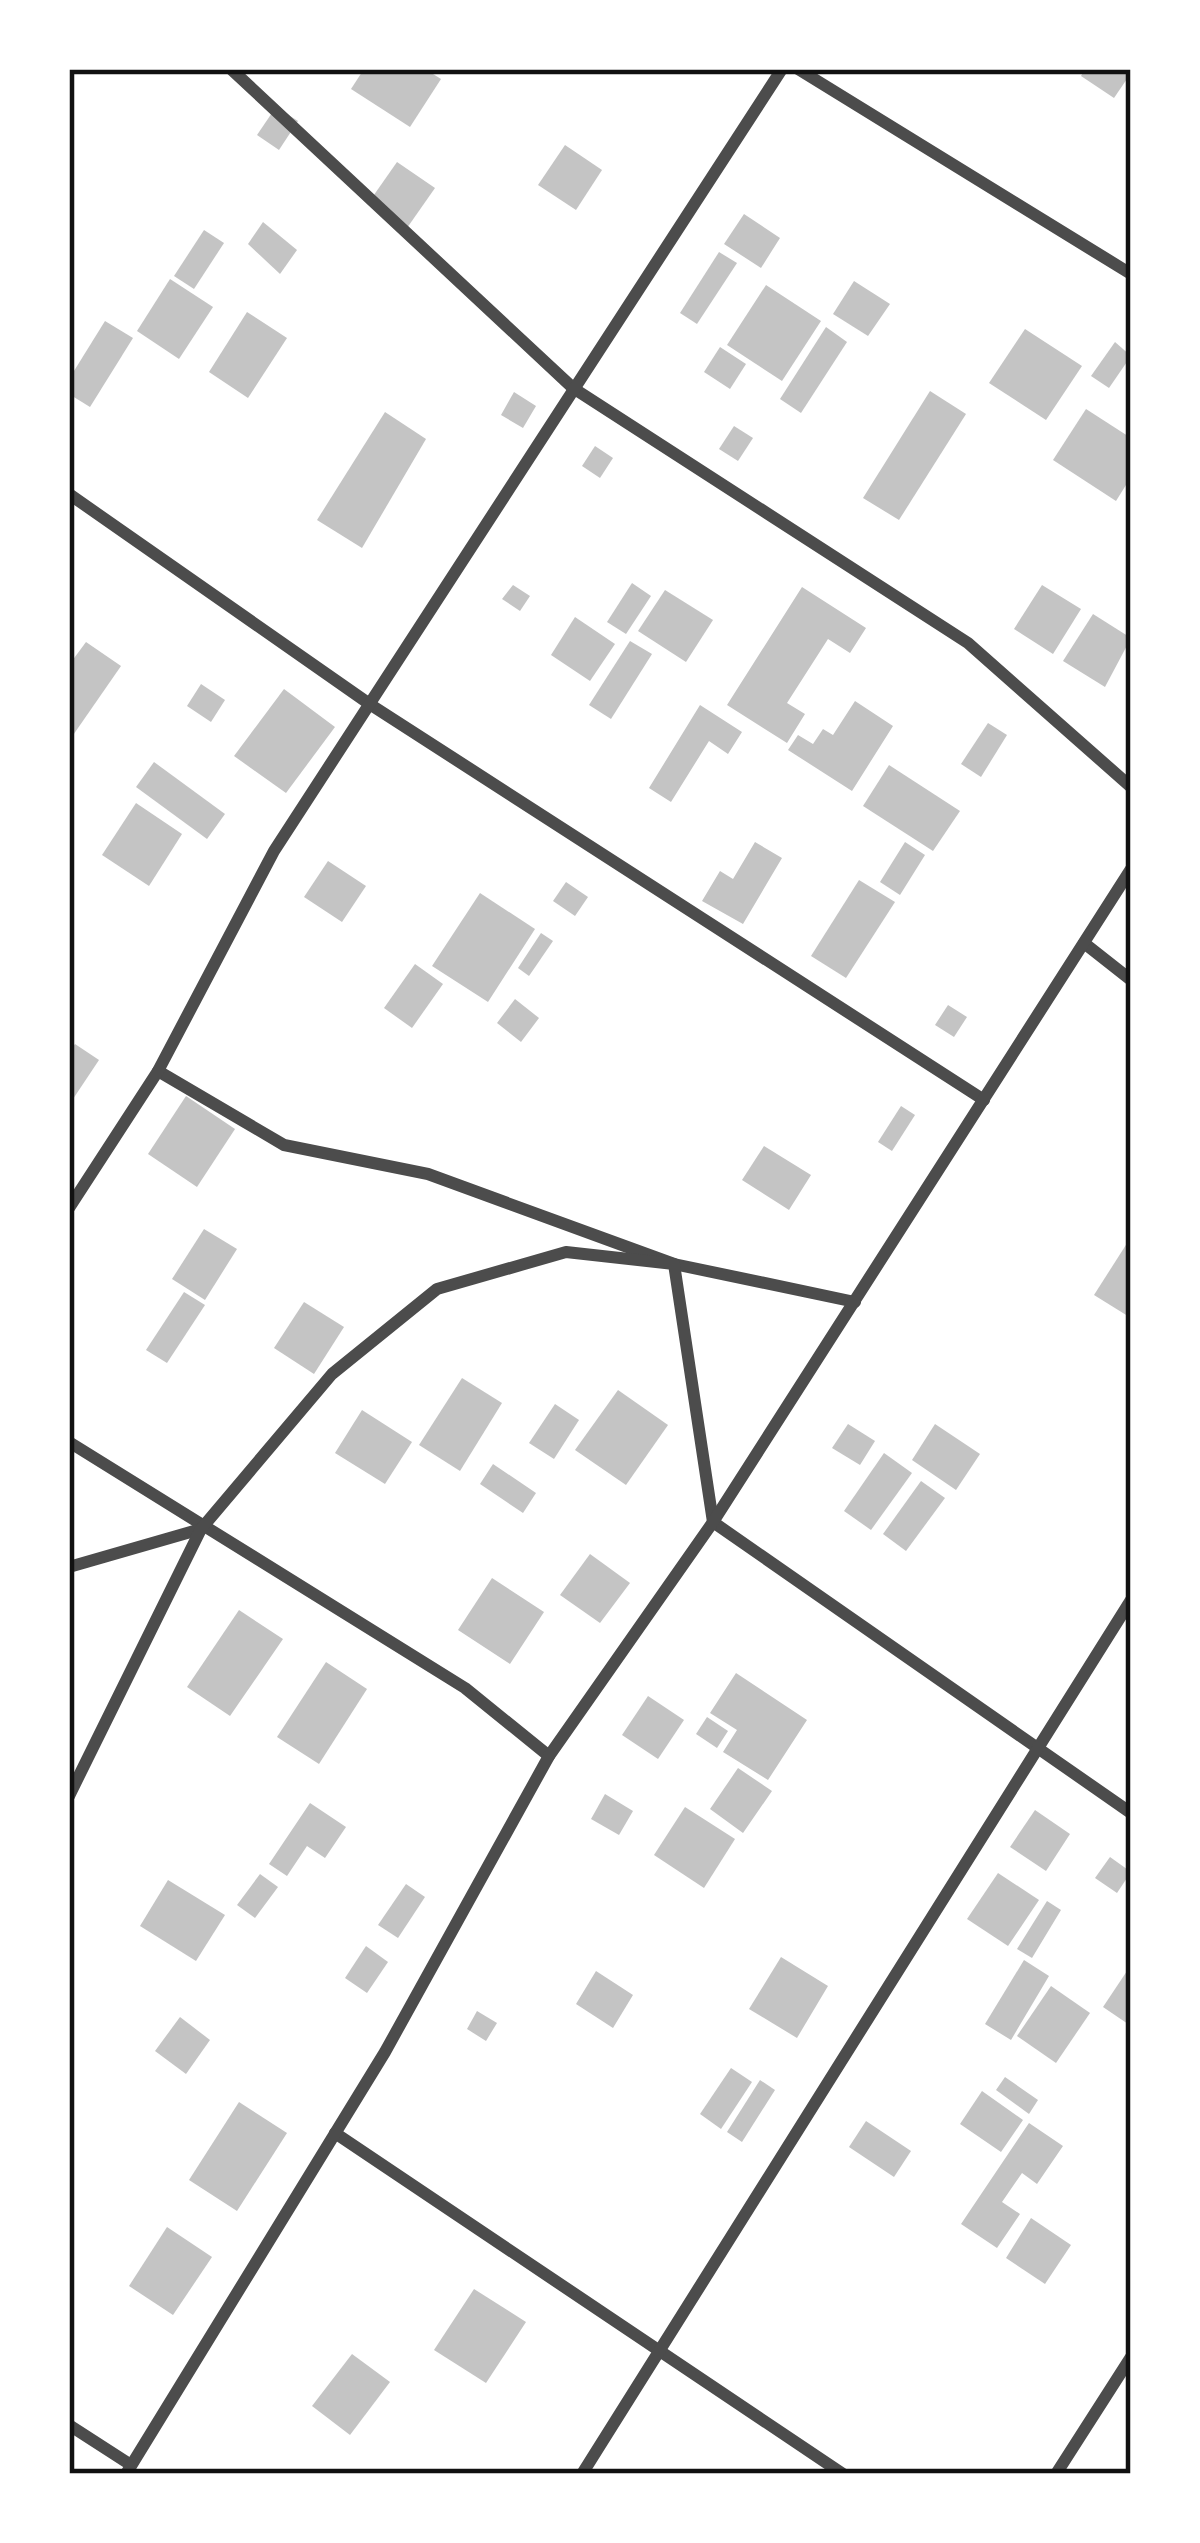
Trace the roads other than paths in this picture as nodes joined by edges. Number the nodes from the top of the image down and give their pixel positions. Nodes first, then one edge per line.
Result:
1 (230, 69) edge
2 (782, 69) edge
3 (798, 69) edge
4 (1131, 274) edge
5 (573, 388) junction
6 (69, 494) edge
7 (371, 705) junction
8 (1131, 787) edge
9 (1131, 869) edge
10 (1084, 943) junction
11 (1131, 980) edge
12 (158, 1071) junction
13 (984, 1100) junction
14 (69, 1208) edge
15 (674, 1264) junction
16 (855, 1301) junction
17 (69, 1442) edge
18 (713, 1522) junction
19 (201, 1528) junction
20 (69, 1567) edge
21 (1131, 1600) edge
22 (1040, 1746) junction
23 (549, 1756) junction
24 (69, 1796) edge
25 (1131, 1813) edge
26 (335, 2133) junction
27 (659, 2350) junction
28 (1131, 2357) edge
29 (69, 2425) edge
30 (128, 2470) edge
31 (582, 2474) edge
32 (843, 2474) edge
33 (1056, 2474) edge

1 - 5 street
2 - 5 street
3 - 4 street
5 - 7 street
5 - 8 street
6 - 7 street
7 - 12 street
7 - 13 street
9 - 10 street
10 - 11 street
10 - 13 street
12 - 14 street
12 - 15 street
13 - 16 street
15 - 16 street
15 - 18 street
15 - 19 street
16 - 18 street
17 - 19 street
18 - 22 street
18 - 23 street
19 - 20 street
19 - 23 street
19 - 24 street
21 - 22 street
22 - 25 street
22 - 27 street
23 - 26 street
26 - 27 street
26 - 30 street
27 - 31 street
27 - 32 street
28 - 33 street
29 - 30 street

